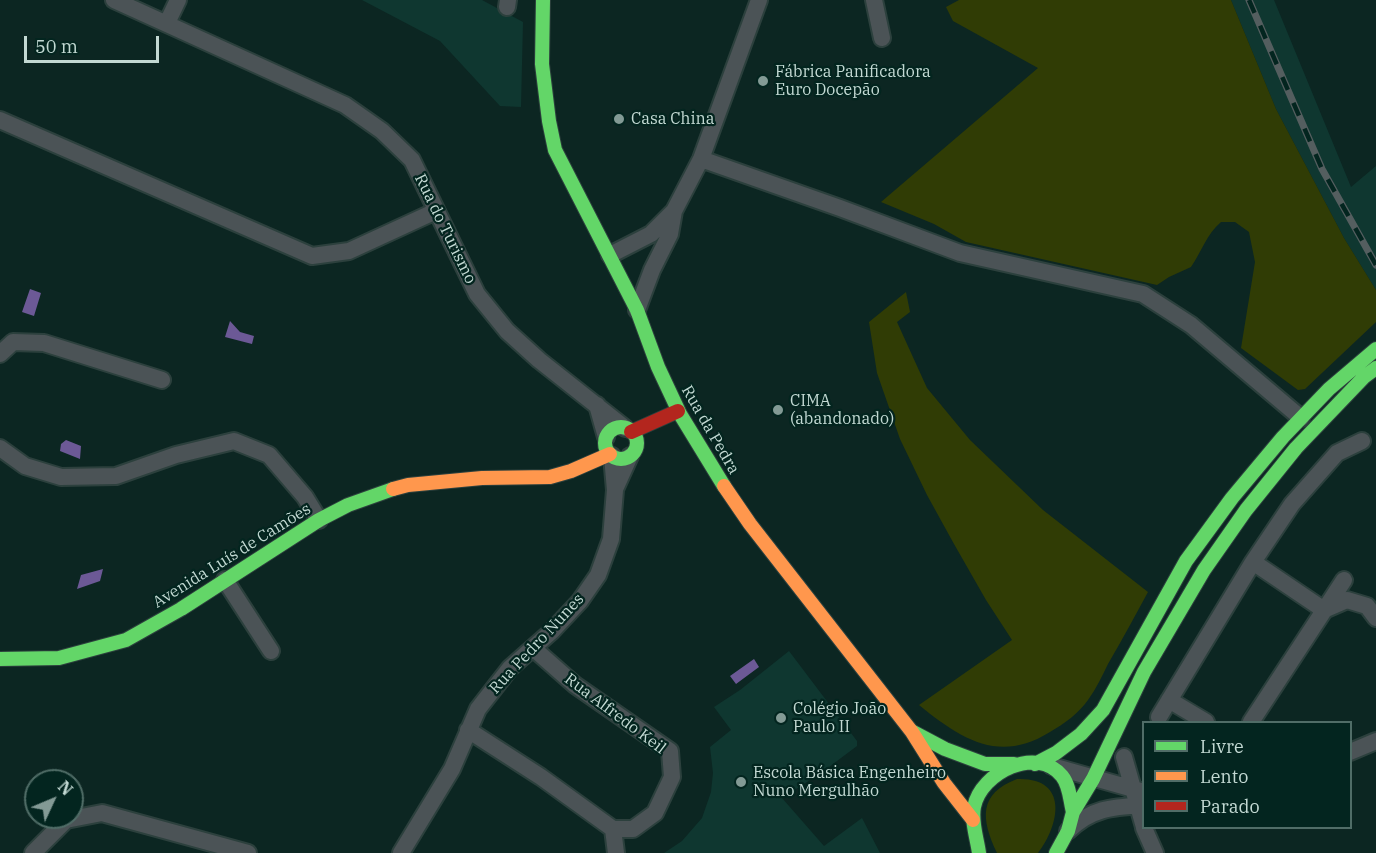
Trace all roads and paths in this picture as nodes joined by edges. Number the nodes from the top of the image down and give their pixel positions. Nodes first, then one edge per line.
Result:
1 (114, 0) edge
2 (178, 0) edge
3 (543, 0) edge
4 (759, 0) edge
5 (874, 0) edge
6 (167, 23) junction
7 (882, 38) dead end
8 (0, 120) edge
9 (700, 159) junction
10 (436, 211) junction
11 (674, 211) junction
12 (610, 255) junction
13 (637, 310) junction
14 (1376, 349) edge
15 (0, 354) edge
16 (1376, 368) edge
17 (162, 380) dead end
18 (597, 405) junction
19 (678, 411) junction
20 (1301, 418) junction
21 (628, 430) junction
22 (606, 438) junction
23 (1362, 441) dead end
24 (0, 448) edge
25 (611, 455) junction
26 (630, 456) junction
27 (482, 478) junction
28 (615, 490) junction
29 (319, 520) junction
30 (1253, 562) junction
31 (225, 580) junction
32 (1344, 580) dead end
33 (1324, 610) junction
34 (1376, 618) edge
35 (533, 648) junction
36 (271, 651) dead end
37 (0, 659) edge
38 (1169, 700) junction
39 (1159, 717) dead end
40 (1203, 721) edge
41 (1252, 721) edge
42 (1119, 722) junction
43 (468, 730) junction
44 (912, 732) junction
45 (1376, 741) edge
46 (1352, 751) edge
47 (1035, 764) junction
48 (1093, 778) junction
49 (1140, 794) edge
50 (1142, 810) edge
51 (1073, 812) junction
52 (973, 820) junction
53 (613, 829) junction
54 (1145, 829) edge
55 (1068, 831) junction
56 (976, 834) junction
57 (33, 853) edge
58 (248, 853) edge
59 (401, 853) edge
60 (616, 853) edge
61 (980, 853) edge
62 (985, 853) edge
63 (1056, 853) edge
64 (1155, 853) edge

1 - 6 street, Rua do Turismo
2 - 6 street
3 - 12 street, Rua da Pedra
4 - 9 street
5 - 7 street
6 - 10 street, Rua do Turismo
8 - 10 street
9 - 11 street
9 - 20 street
10 - 18 street, Rua do Turismo
11 - 12 street
11 - 13 street
12 - 13 street, Rua da Pedra
13 - 19 street, Rua da Pedra
14 - 20 street
15 - 17 street
16 - 42 street
18 - 21 street, Rua do Turismo
18 - 22 street
19 - 21 street, Avenida Luís de Camões
19 - 44 street, Rua da Pedra
20 - 47 street
21 - 22 street, Avenida Luís de Camões
21 - 26 street
22 - 25 street
22 - 27 street, Avenida Luís de Camões
23 - 30 street
24 - 29 street
25 - 26 street, Avenida Luís de Camões
25 - 27 street, Avenida Luís de Camões
25 - 28 street, Rua Pedro Nunes
26 - 28 street, Rua Pedro Nunes
27 - 29 street, Avenida Luís de Camões
28 - 35 street, Rua Pedro Nunes
29 - 31 street, Avenida Luís de Camões
30 - 33 street
30 - 38 street
31 - 36 street
31 - 37 street, Avenida Luís de Camões
32 - 33 street
33 - 34 street
33 - 41 street
35 - 43 street, Rua Pedro Nunes
35 - 53 street, Rua Alfredo Keil
38 - 39 street
38 - 40 street
42 - 48 street
42 - 49 street
43 - 53 street
43 - 59 street, Rua Pedro Nunes
44 - 47 street
44 - 52 street, Rua da Pedra
45 - 46 street
47 - 48 street
47 - 51 street
47 - 52 street
48 - 49 street
48 - 51 street
49 - 50 street
49 - 55 street
51 - 55 street
52 - 56 street
53 - 60 street
54 - 64 street
55 - 63 street
56 - 61 street
56 - 62 street
57 - 58 street

